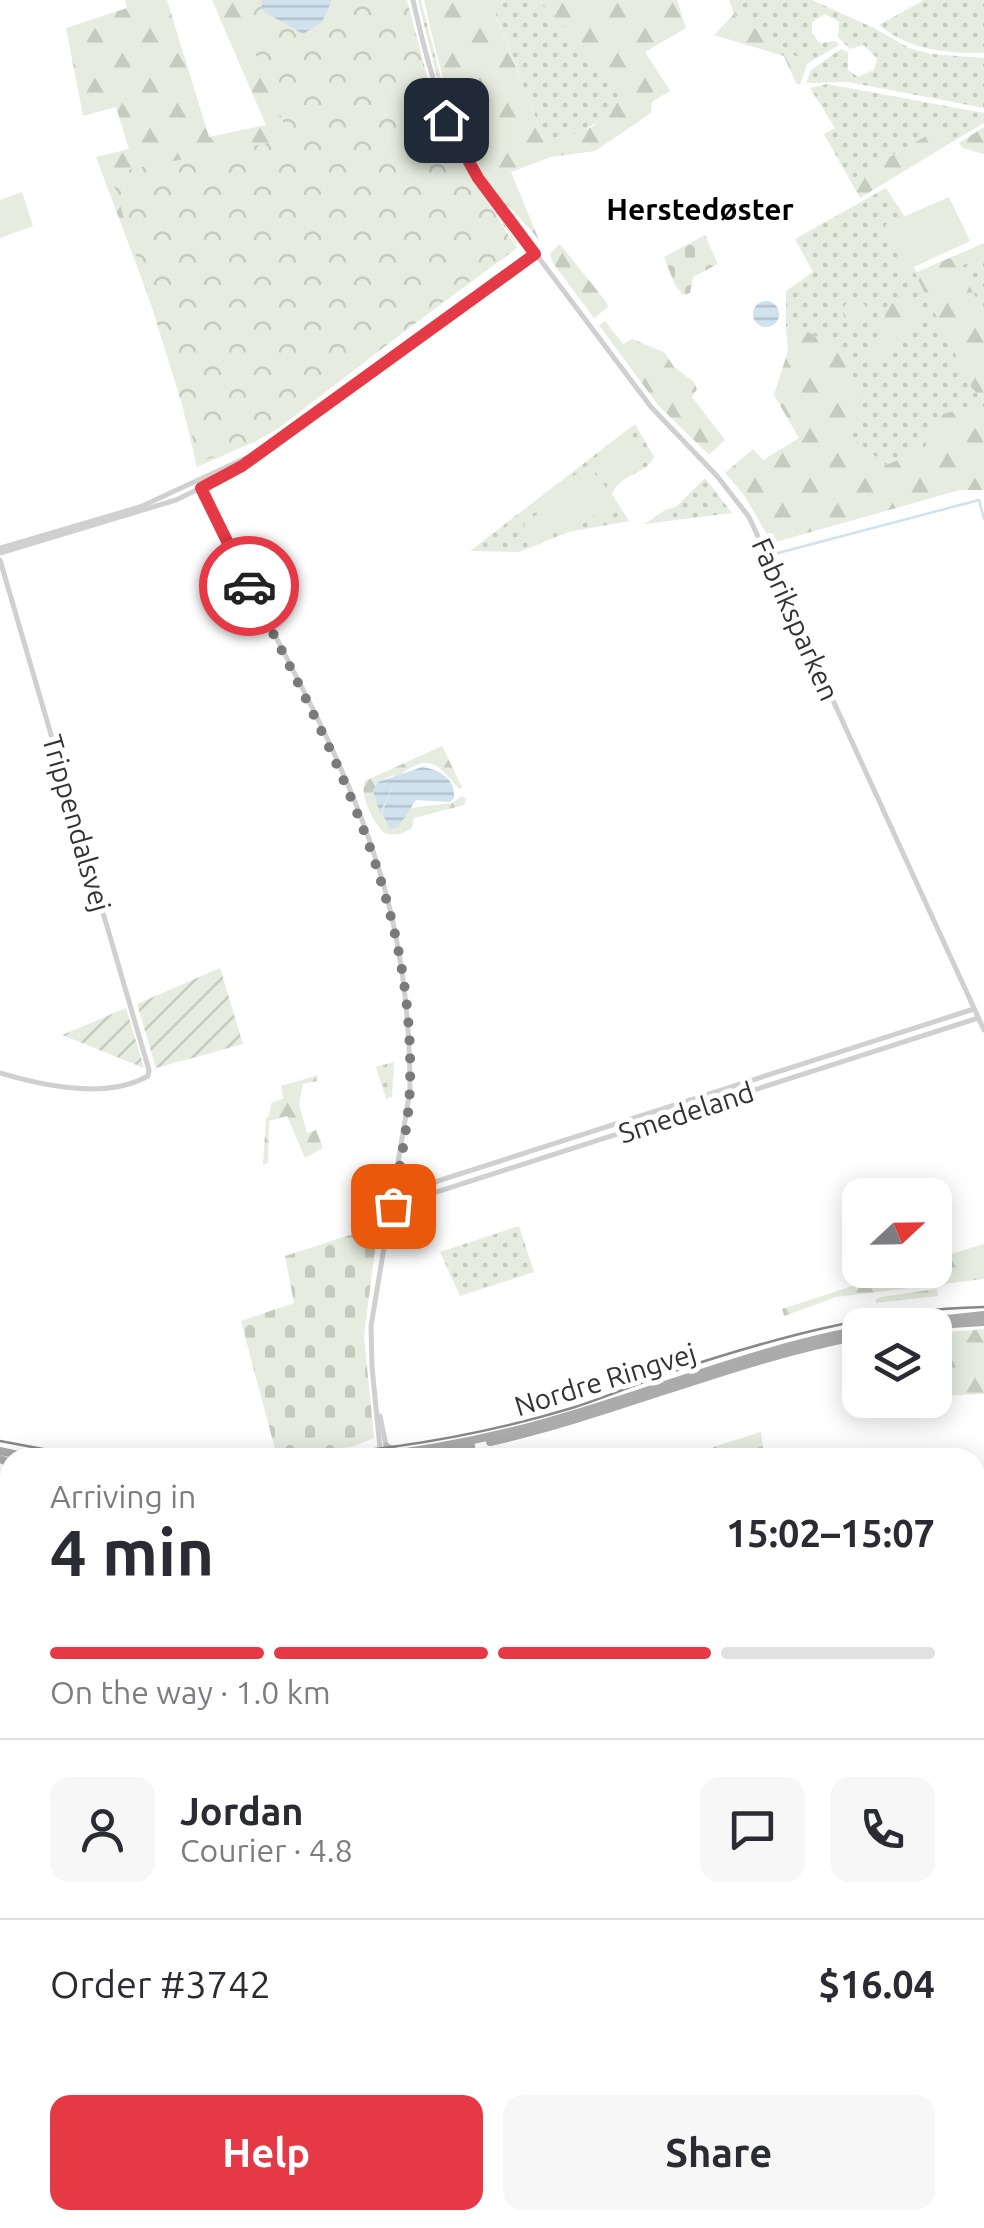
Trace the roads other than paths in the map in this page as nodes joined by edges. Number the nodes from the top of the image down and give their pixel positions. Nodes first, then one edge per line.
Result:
1 (413, 0) edge
2 (535, 254) junction
3 (260, 452) junction
4 (201, 488) junction
5 (0, 554) edge
6 (974, 1009) junction
7 (978, 1018) junction
8 (984, 1030) edge
9 (0, 1073) edge
10 (699, 1097) junction
11 (702, 1106) junction
12 (394, 1195) junction
13 (393, 1206) junction
14 (984, 1318) edge
15 (952, 1320) edge
16 (952, 1323) edge
17 (842, 1337) edge
18 (842, 1338) edge
19 (378, 1409) junction
20 (386, 1445) junction
21 (383, 1448) edge
22 (386, 1448) edge
23 (390, 1448) edge
24 (440, 1448) edge
25 (467, 1448) edge

1 - 2 street, Fabriksparken
2 - 3 street
2 - 6 street, Fabriksparken
3 - 4 street
3 - 5 street
4 - 5 street
4 - 12 street
5 - 9 street, Trippendalsvej
6 - 7 street, Fabriksparken
6 - 10 street, Smedeland
7 - 8 street, Fabriksparken
7 - 11 street, Smedeland
10 - 11 street
10 - 12 street, Smedeland
11 - 13 street, Smedeland
12 - 13 street
13 - 19 street
14 - 15 main road
14 - 16 main road
17 - 24 main road, Nordre Ringvej
18 - 25 main road, Nordre Ringvej
19 - 20 street
19 - 21 street
20 - 22 street
20 - 23 main road

